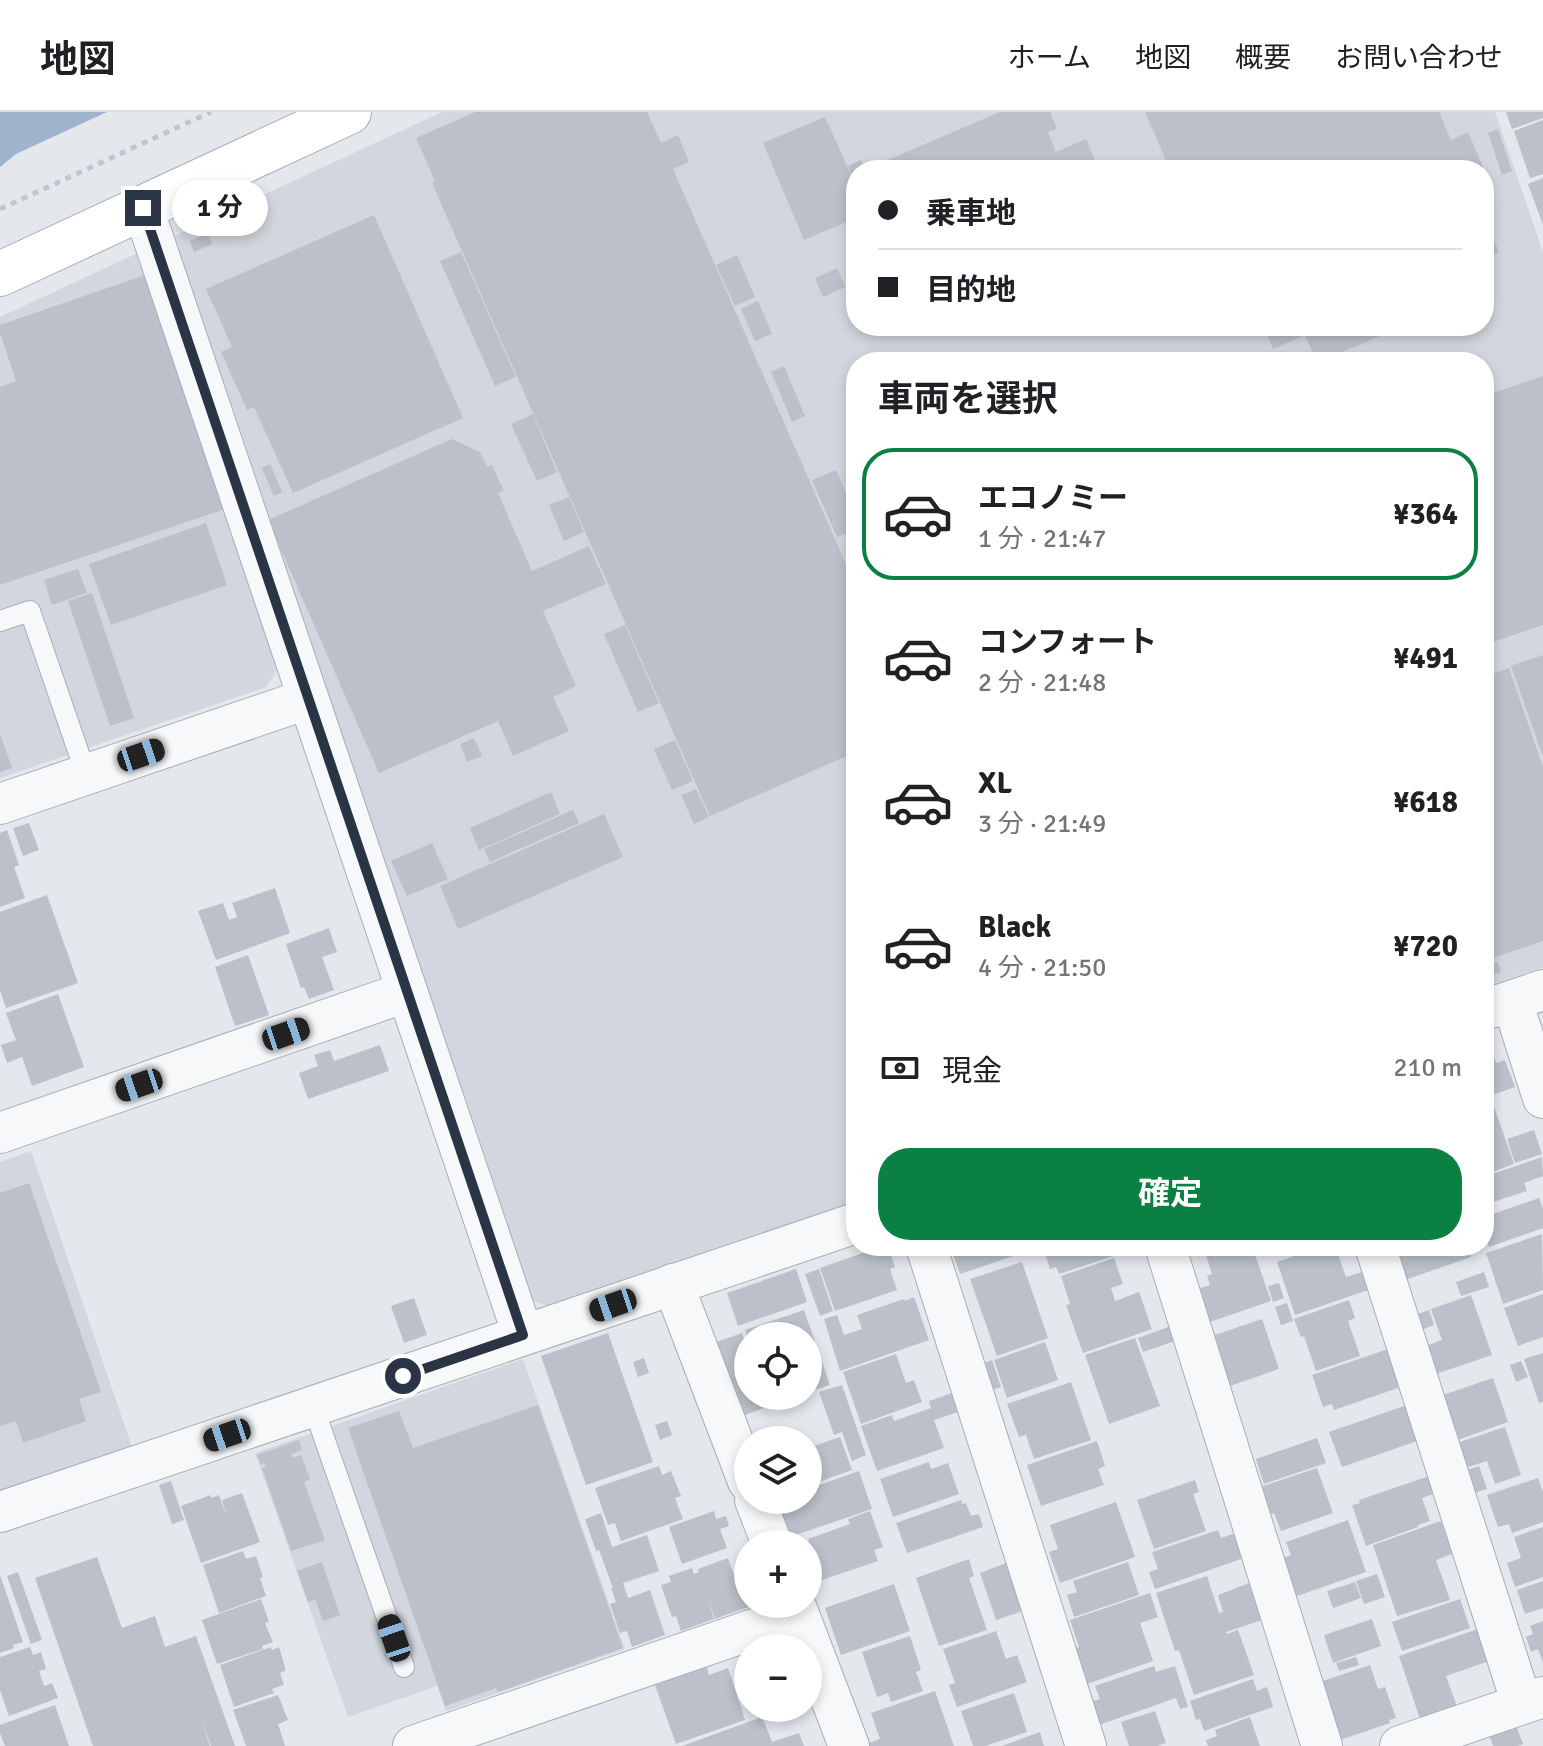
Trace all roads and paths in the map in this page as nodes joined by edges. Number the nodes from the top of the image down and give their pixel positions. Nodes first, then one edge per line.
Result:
1 (211, 112) edge
2 (349, 112) edge
3 (143, 208) junction
4 (0, 209) edge
5 (0, 274) edge
6 (0, 621) edge
7 (307, 699) junction
8 (86, 774) junction
9 (0, 804) edge
10 (406, 992) junction
11 (1513, 1000) edge
12 (1543, 1098) edge
13 (0, 1133) edge
14 (846, 1226) edge
15 (929, 1256) edge
16 (1168, 1256) edge
17 (1378, 1256) edge
18 (673, 1284) junction
19 (523, 1335) junction
20 (313, 1406) junction
21 (734, 1444) edge
22 (0, 1512) edge
23 (772, 1618) edge
24 (800, 1618) edge
25 (404, 1667) dead end
26 (1532, 1700) edge
27 (413, 1746) edge
28 (849, 1746) edge
29 (1086, 1746) edge
30 (1322, 1746) edge
31 (1400, 1746) edge

1 - 4 path
2 - 3 main road
3 - 5 main road
3 - 7 street
6 - 8 lane
7 - 8 street
7 - 10 street
8 - 9 street
10 - 13 street
10 - 19 street
11 - 12 street
14 - 18 street
15 - 29 street
16 - 30 street
17 - 26 street
18 - 19 street
18 - 21 street
19 - 20 street
20 - 22 street
20 - 25 lane
23 - 27 street
24 - 28 street
26 - 31 street

